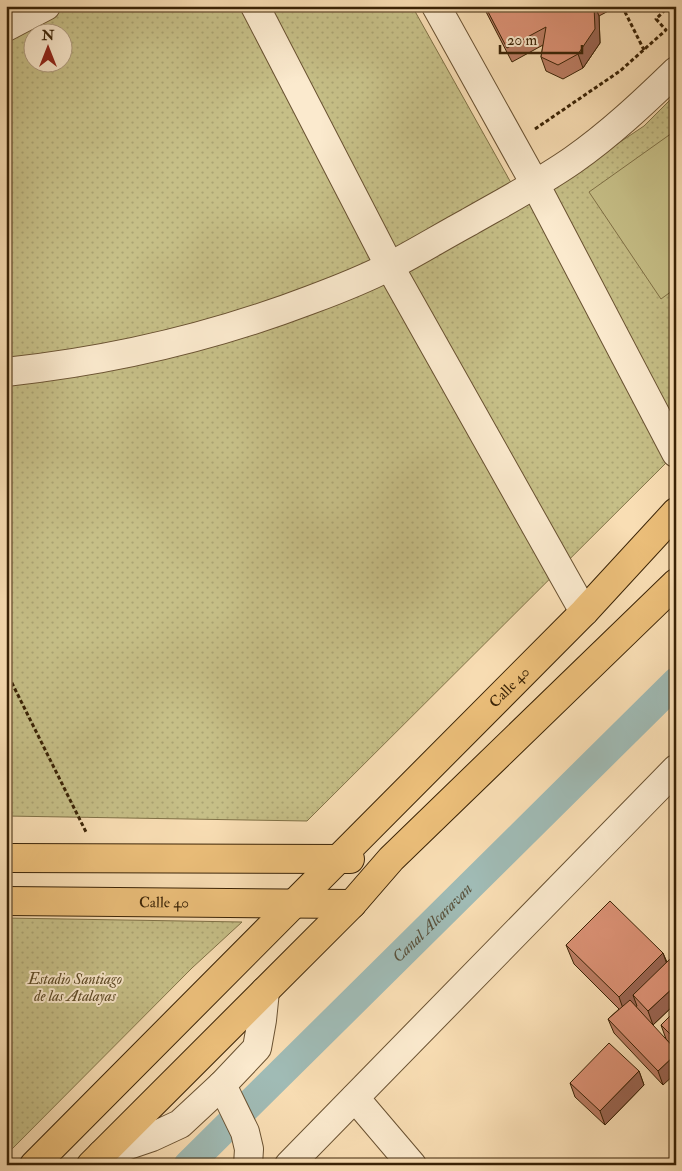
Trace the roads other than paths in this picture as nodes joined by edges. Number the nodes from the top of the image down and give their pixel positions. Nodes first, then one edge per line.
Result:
1 (46, 6) edge
2 (255, 6) edge
3 (436, 6) edge
4 (6, 27) edge
5 (676, 71) edge
6 (535, 184) junction
7 (390, 267) junction
8 (6, 372) edge
9 (676, 452) edge
10 (676, 512) edge
11 (676, 583) edge
12 (584, 612) junction
13 (676, 769) edge
14 (6, 858) edge
15 (338, 859) junction
16 (391, 859) junction
17 (6, 901) edge
18 (294, 904) junction
19 (352, 904) junction
20 (265, 991) junction
21 (222, 1085) junction
22 (355, 1098) junction
23 (96, 1160) edge
24 (34, 1165) edge
25 (248, 1165) edge
26 (289, 1165) edge
27 (412, 1165) edge

1 - 4 lane
2 - 7 lane
3 - 6 lane
5 - 6 lane
6 - 7 lane
6 - 9 lane
7 - 8 lane
7 - 12 lane
10 - 12 main road, Calle 40
11 - 16 main road
12 - 15 main road, Calle 40
13 - 22 lane
14 - 15 main road
15 - 16 main road
15 - 18 main road, Calle 40
16 - 19 main road
17 - 18 main road, Calle 40
18 - 19 main road, Calle 40
18 - 24 main road, Calle 40
19 - 20 main road
20 - 21 lane
20 - 23 main road
21 - 23 lane
21 - 25 lane
22 - 26 lane
22 - 27 lane

